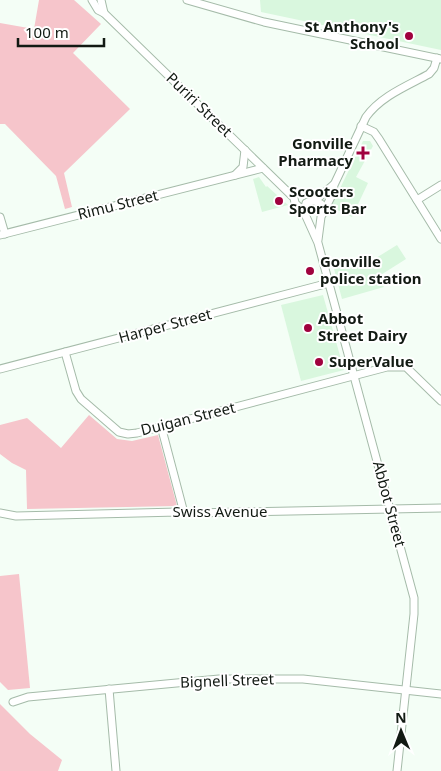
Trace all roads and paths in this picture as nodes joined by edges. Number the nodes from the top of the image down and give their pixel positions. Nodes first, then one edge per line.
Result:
1 (92, 0) edge
2 (101, 0) edge
3 (187, 0) edge
4 (104, 13) junction
5 (439, 58) edge
6 (361, 126) junction
7 (245, 150) junction
8 (264, 168) junction
9 (235, 175) junction
10 (334, 185) junction
11 (441, 185) edge
12 (294, 198) junction
13 (417, 200) junction
14 (312, 201) junction
15 (304, 213) junction
16 (322, 213) junction
17 (0, 217) edge
18 (2, 234) edge
19 (441, 239) edge
20 (318, 243) junction
21 (329, 283) junction
22 (65, 352) junction
23 (0, 369) edge
24 (354, 376) junction
25 (441, 401) edge
26 (161, 426) junction
27 (441, 508) edge
28 (391, 509) junction
29 (0, 513) edge
30 (184, 513) junction
31 (108, 690) junction
32 (405, 690) junction
33 (441, 694) edge
34 (13, 702) dead end
35 (116, 771) edge
36 (397, 771) edge

1 - 4 street, Puriri Street
2 - 4 street
3 - 5 street
4 - 7 street, Puriri Street
5 - 6 street, Abbot Street
6 - 10 street, Abbot Street
6 - 13 street
7 - 8 street, Puriri Street
7 - 9 street
8 - 9 street, Rimu Street
8 - 12 street, Puriri Street
9 - 18 street, Rimu Street
10 - 14 street
10 - 16 street, Abbot Street
11 - 13 street
12 - 14 street
12 - 15 street, Puriri Street
13 - 19 street
14 - 15 street
14 - 16 street
15 - 16 street
15 - 20 street, Abbot Street
16 - 20 street, Abbot Street
17 - 18 street
20 - 21 street, Abbot Street
21 - 22 street, Harper Street
21 - 24 street, Abbot Street
22 - 23 street, Harper Street
22 - 26 street, Duigan Street
24 - 25 street, Duigan Street
24 - 26 street, Duigan Street
24 - 28 street, Abbot Street
26 - 30 street
27 - 28 street, Swiss Avenue
28 - 30 street, Swiss Avenue
28 - 32 street, Abbot Street
29 - 30 street, Swiss Avenue
31 - 32 street, Bignell Street
31 - 34 street, Bignell Street
31 - 35 street
32 - 33 street, Bignell Street
32 - 36 street, Abbot Street

